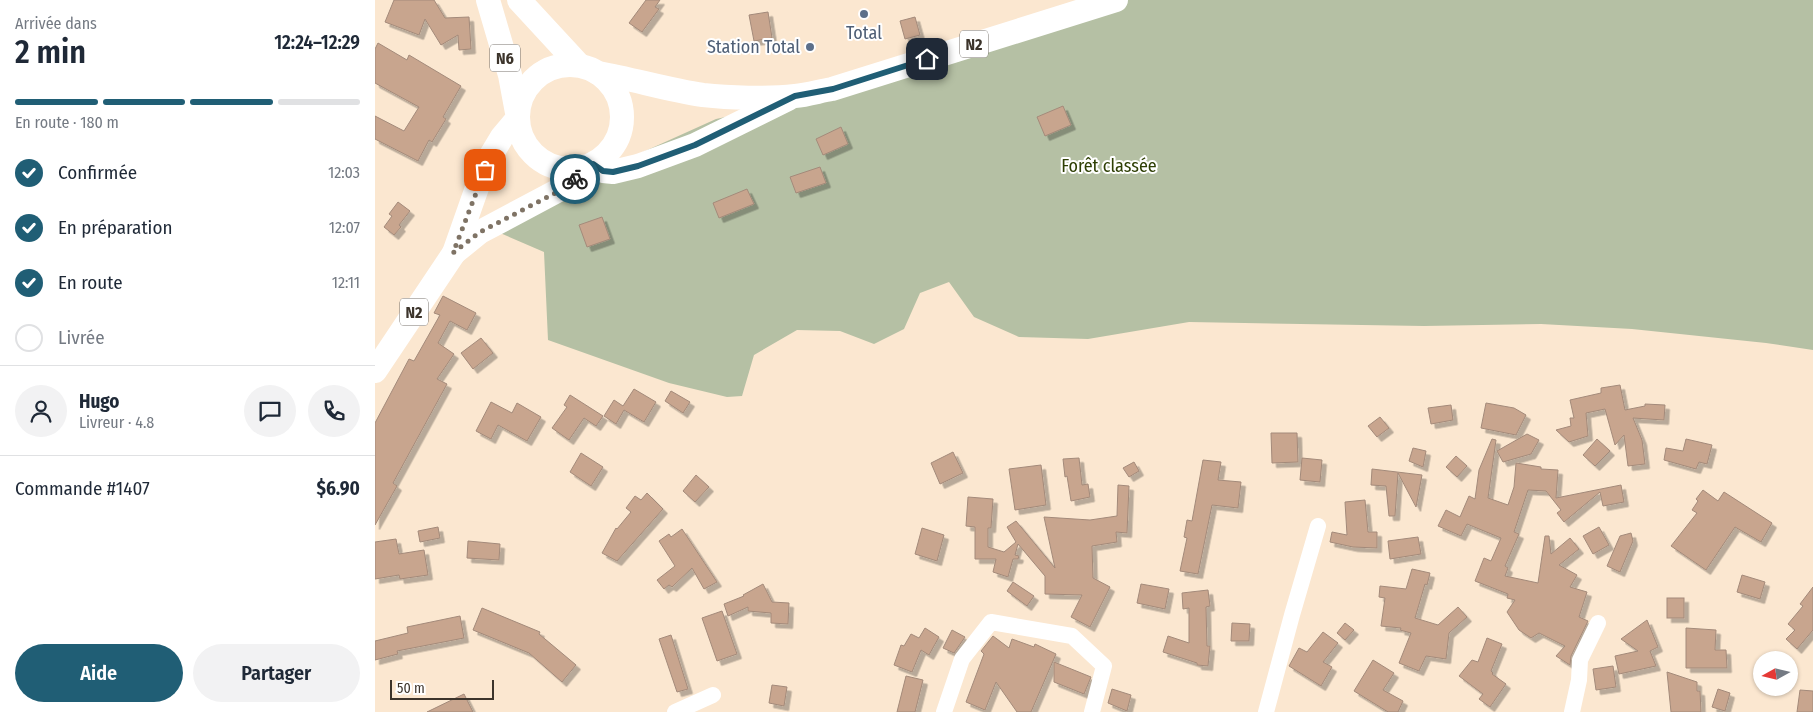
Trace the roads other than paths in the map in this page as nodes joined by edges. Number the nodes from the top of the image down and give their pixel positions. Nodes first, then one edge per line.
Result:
1 (488, 0) edge
2 (519, 0) edge
3 (1115, 0) edge
4 (589, 69) junction
5 (795, 96) junction
6 (518, 118) junction
7 (587, 167) junction
8 (453, 253) junction
9 (375, 371) edge
10 (1318, 526) dead end
11 (1598, 623) dead end
12 (713, 695) dead end
13 (1271, 711) edge
14 (675, 712) edge
15 (944, 712) edge
16 (1092, 712) edge
17 (1572, 712) edge

1 - 6 highway, N6
2 - 4 highway
3 - 5 highway, N2
4 - 5 highway, N2
4 - 6 highway
4 - 7 highway
5 - 7 highway, N2
6 - 7 highway
6 - 8 highway, N2
7 - 8 highway, N2
8 - 9 highway, N2
10 - 13 street
11 - 17 street
12 - 14 street
15 - 16 street

